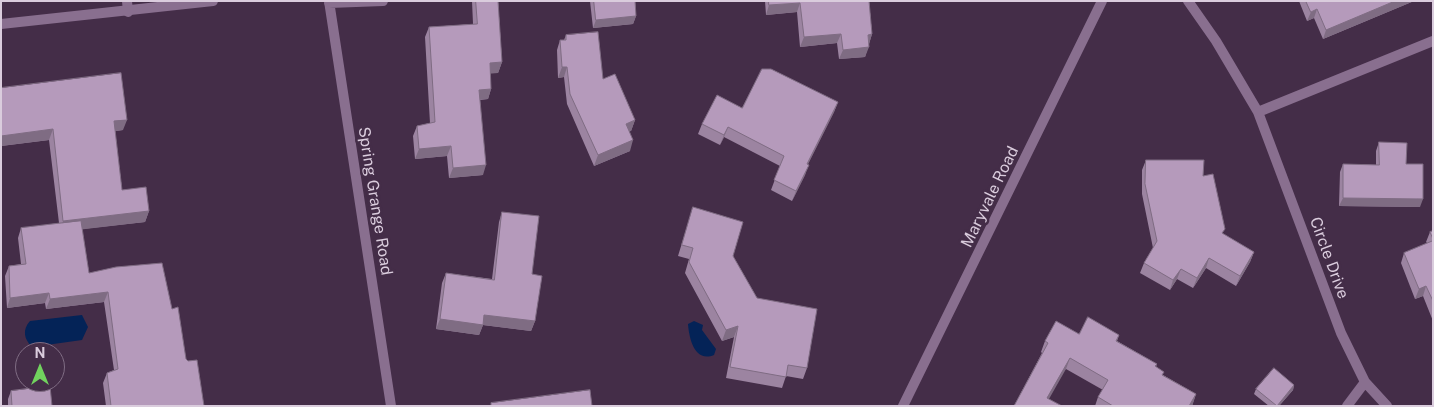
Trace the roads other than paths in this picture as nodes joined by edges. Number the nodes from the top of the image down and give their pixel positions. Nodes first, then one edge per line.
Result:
1 (213, 1) edge
2 (383, 1) edge
3 (1102, 1) edge
4 (1188, 1) edge
5 (329, 2) edge
6 (127, 7) edge
7 (1, 24) edge
8 (1433, 41) edge
9 (1258, 112) junction
10 (1365, 382) junction
11 (391, 406) edge
12 (903, 406) edge
13 (1347, 406) edge
14 (1386, 406) edge

1 - 6 street
2 - 5 street
3 - 12 street, Maryvale Road
4 - 9 street, Circle Drive
5 - 11 street, Spring Grange Road
6 - 7 street
8 - 9 street
9 - 10 street, Circle Drive
10 - 13 street
10 - 14 street, Circle Drive

